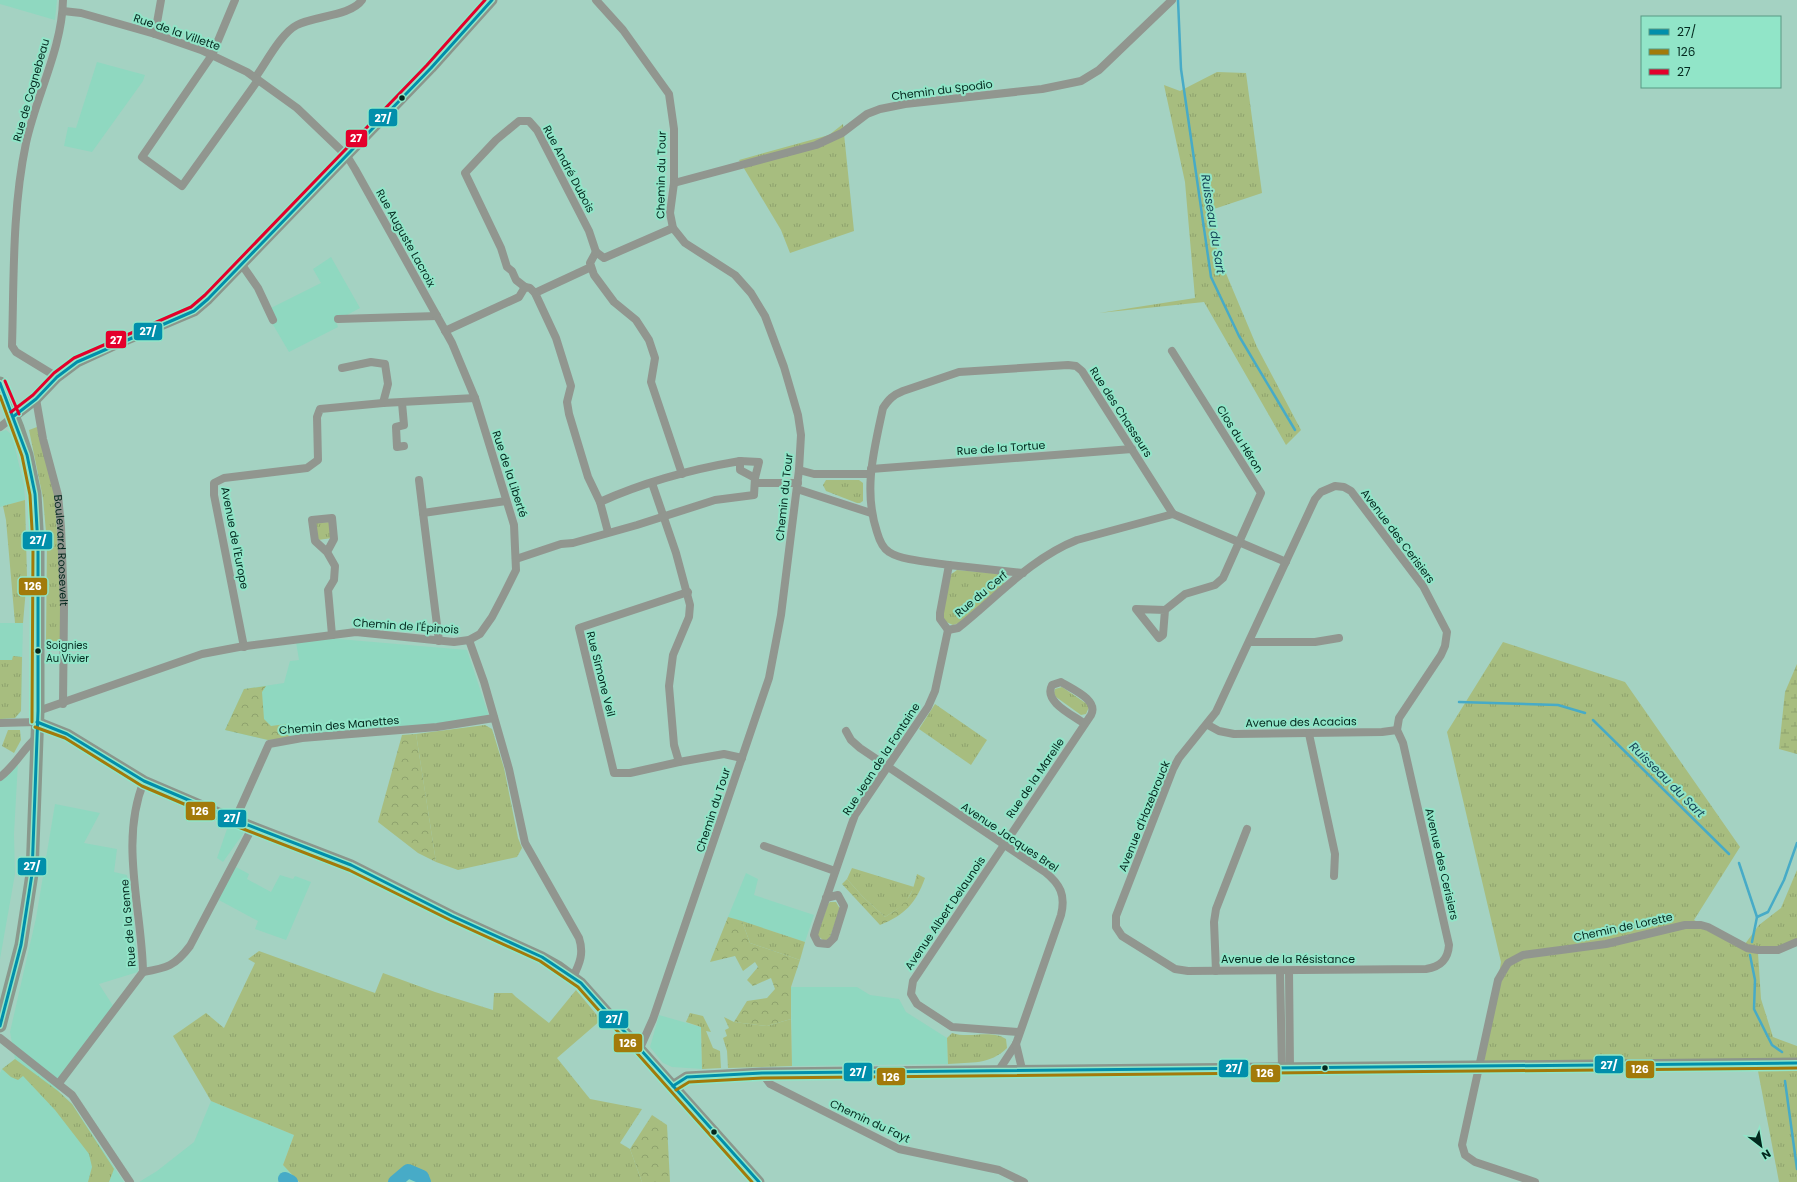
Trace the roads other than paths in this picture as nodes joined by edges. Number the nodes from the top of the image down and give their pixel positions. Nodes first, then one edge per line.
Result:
1 (63, 0) edge
2 (161, 0) edge
3 (235, 0) edge
4 (362, 0) edge
5 (492, 0) edge
6 (596, 0) edge
7 (1172, 0) edge
8 (63, 11) junction
9 (155, 34) junction
10 (212, 55) junction
11 (257, 79) junction
12 (347, 156) junction
13 (674, 183) junction
14 (673, 228) junction
15 (596, 252) junction
16 (242, 265) junction
17 (591, 267) junction
18 (530, 290) junction
19 (437, 316) junction
20 (338, 319) dead end
21 (273, 320) dead end
22 (445, 331) junction
23 (1172, 351) dead end
24 (342, 368) dead end
25 (57, 377) junction
26 (0, 383) edge
27 (475, 398) junction
28 (36, 399) junction
29 (4, 401) edge
30 (383, 403) junction
31 (402, 403) junction
32 (14, 416) junction
33 (0, 427) edge
34 (404, 446) dead end
35 (1132, 450) junction
36 (740, 461) junction
37 (799, 470) junction
38 (870, 471) junction
39 (682, 474) junction
40 (419, 480) dead end
41 (755, 481) junction
42 (652, 483) junction
43 (797, 486) junction
44 (506, 501) junction
45 (600, 502) junction
46 (423, 513) junction
47 (871, 513) junction
48 (1173, 514) junction
49 (664, 516) junction
50 (608, 532) junction
51 (1239, 542) junction
52 (327, 552) dead end
53 (516, 560) junction
54 (1286, 562) junction
55 (949, 565) junction
56 (1023, 573) junction
57 (688, 592) junction
58 (1165, 610) dead end
59 (948, 630) junction
60 (332, 635) junction
61 (1339, 638) dead end
62 (469, 640) junction
63 (439, 641) junction
64 (1250, 642) junction
65 (244, 647) junction
66 (63, 704) junction
67 (37, 717) junction
68 (494, 718) junction
69 (0, 723) edge
70 (1085, 724) junction
71 (1208, 725) junction
72 (1397, 730) junction
73 (846, 731) dead end
74 (1309, 734) junction
75 (37, 737) junction
76 (742, 758) junction
77 (679, 762) junction
78 (888, 768) junction
79 (0, 777) edge
80 (144, 781) junction
81 (235, 820) junction
82 (253, 826) junction
83 (1247, 829) dead end
84 (1004, 845) junction
85 (764, 846) dead end
86 (836, 871) junction
87 (1334, 876) dead end
88 (826, 898) junction
89 (1122, 936) joint
90 (1797, 942) edge
91 (1449, 945) joint
92 (1289, 970) junction
93 (1216, 971) junction
94 (1280, 971) junction
95 (143, 972) junction
96 (573, 977) junction
97 (0, 1026) edge
98 (1020, 1032) junction
99 (0, 1038) edge
100 (1016, 1044) junction
101 (640, 1048) junction
102 (1797, 1063) edge
103 (1480, 1066) junction
104 (1286, 1068) junction
105 (999, 1070) junction
106 (1022, 1070) junction
107 (762, 1073) junction
108 (59, 1083) junction
109 (672, 1086) junction
110 (130, 1182) edge
111 (759, 1182) edge
112 (1024, 1182) edge
113 (1535, 1182) edge

1 - 8 street, Rue de Cognebeau
2 - 9 street
3 - 10 street
4 - 11 street
5 - 12 main road
6 - 13 street, Chemin du Tour
7 - 13 street, Chemin du Spodio
8 - 9 street, Rue de la Villette
8 - 25 street, Rue de Cognebeau
9 - 10 street, Rue de la Villette
10 - 11 street, Rue de la Villette
10 - 11 street
11 - 12 street, Rue de la Villette
12 - 16 main road
12 - 19 street, Rue Auguste Lacroix
13 - 14 street, Chemin du Tour
14 - 15 street
14 - 37 street, Chemin du Tour
15 - 17 street
15 - 18 street, Rue André Dubois
16 - 21 street
16 - 25 main road
17 - 18 street
17 - 39 street
18 - 22 street
18 - 45 street
19 - 20 street
19 - 22 street, Rue Auguste Lacroix
22 - 27 street, Rue de la Liberté
23 - 51 street, Clos du Héron
24 - 30 street
25 - 28 main road
26 - 29 main road, Boulevard Roosevelt
27 - 31 street, Avenue de l'Europe
27 - 44 street, Rue de la Liberté
28 - 32 main road
28 - 66 street, Boulevard Roosevelt
29 - 32 main road, Boulevard Roosevelt
30 - 31 street, Avenue de l'Europe
30 - 65 street, Avenue de l'Europe
31 - 34 street
32 - 33 street
32 - 67 main road, Boulevard Roosevelt
35 - 38 street, Rue de la Tortue
35 - 38 street, Rue des Chasseurs
35 - 48 street, Rue des Chasseurs
36 - 39 street
36 - 41 street
36 - 41 street
37 - 38 street, Rue de la Tortue
37 - 43 street, Chemin du Tour
38 - 47 street, Rue des Chasseurs
39 - 42 street
40 - 46 street
41 - 43 street
41 - 49 street
42 - 45 street
42 - 49 street
43 - 47 street
43 - 76 street, Chemin du Tour
44 - 46 street
44 - 53 street, Rue de la Liberté
45 - 50 street
46 - 63 street
47 - 55 street, Rue du Cerf
48 - 51 street
48 - 56 street, Rue du Cerf
49 - 50 street
49 - 57 street
50 - 53 street
51 - 54 street
51 - 58 street
52 - 60 street
53 - 62 street, Rue de la Liberté
54 - 64 street, Avenue d'Hazebrouck
54 - 72 street, Avenue des Cerisiers
55 - 56 street, Rue du Cerf
55 - 59 street, Rue du Cerf
56 - 59 street, Rue du Cerf
57 - 77 street
57 - 77 street, Rue Simone Veil
59 - 78 street, Rue Jean de la Fontaine
60 - 63 street, Chemin de l'Épinois
60 - 65 street, Chemin de l'Épinois
61 - 64 street
62 - 63 street, Chemin de l'Épinois
62 - 68 street, Chemin de l'Épinois
64 - 71 street, Avenue d'Hazebrouck
65 - 66 street, Chemin de l'Épinois
66 - 67 street, Chemin de l'Épinois
67 - 69 street, Chemin de l'Épinois
67 - 75 main road, Boulevard Roosevelt
67 - 80 main road
68 - 81 street, Chemin des Manettes
68 - 96 street, Chemin de l'Épinois
70 - 70 street, Rue de la Marelle
70 - 84 street, Rue de la Marelle
71 - 74 street, Avenue des Acacias
71 - 89 street, Avenue d'Hazebrouck
72 - 74 street, Avenue des Acacias
72 - 91 street, Avenue des Cerisiers
73 - 78 street, Avenue Jacques Brel
74 - 87 street
75 - 79 street
75 - 97 main road, Boulevard Roosevelt
76 - 77 street
76 - 101 street, Chemin du Tour
78 - 84 street, Avenue Jacques Brel
78 - 86 street, Rue Jean de la Fontaine
80 - 81 main road
80 - 95 street, Rue de la Senne
81 - 82 main road
82 - 95 street
82 - 96 main road
83 - 93 street
84 - 98 street, Avenue Jacques Brel
84 - 98 street, Avenue Albert Delaunois
85 - 86 street
86 - 88 street, Rue Jean de la Fontaine
88 - 88 street, Rue Jean de la Fontaine
89 - 93 street, Avenue de la Résistance
90 - 103 street, Chemin de Lorette
91 - 92 street, Avenue de la Résistance
92 - 94 street, Avenue de la Résistance
92 - 104 street, Avenue de la Résistance
93 - 94 street, Avenue de la Résistance
94 - 104 street, Avenue de la Résistance
95 - 108 street, Rue de la Senne
96 - 101 main road
98 - 100 street, Avenue Jacques Brel
99 - 108 street
100 - 105 street, Avenue Jacques Brel
100 - 106 street
101 - 109 main road
102 - 103 main road
103 - 104 main road
103 - 113 street, Chemin de Lorette
104 - 106 main road
105 - 106 main road
105 - 107 main road
107 - 109 main road
107 - 112 street, Chemin du Fayt
108 - 110 street
109 - 111 main road

